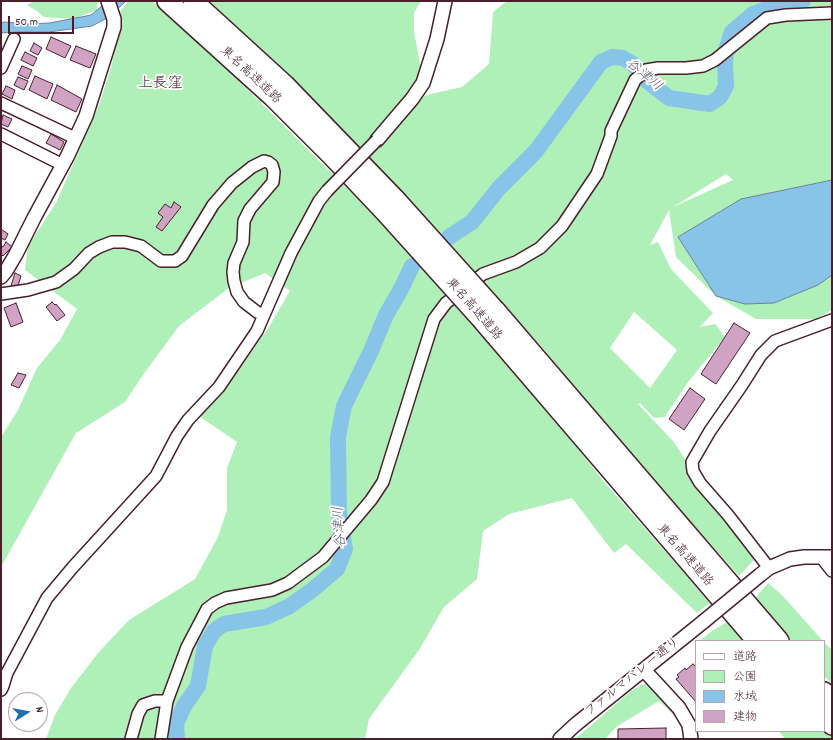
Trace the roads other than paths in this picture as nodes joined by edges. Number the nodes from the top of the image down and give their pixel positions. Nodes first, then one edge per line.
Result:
1 (108, 1) edge
2 (193, 1) edge
3 (444, 1) edge
4 (169, 3) edge
5 (832, 13) edge
6 (14, 39) dead end
7 (1, 68) edge
8 (1, 103) edge
9 (1, 134) edge
10 (75, 138) junction
11 (377, 140) joint
12 (63, 165) junction
13 (391, 206) junction
14 (1, 276) edge
15 (1, 294) edge
16 (264, 315) junction
17 (489, 316) junction
18 (832, 320) edge
19 (827, 557) edge
20 (764, 571) junction
21 (832, 571) edge
22 (756, 640) edge
23 (778, 640) edge
24 (644, 670) junction
25 (1, 690) edge
26 (825, 693) edge
27 (167, 701) junction
28 (832, 701) edge
29 (825, 717) edge
30 (832, 725) edge
31 (131, 739) edge
32 (161, 739) edge
33 (560, 739) edge
34 (691, 739) edge

1 - 10 street
2 - 13 highway, 東名高速道路
3 - 11 street
4 - 13 highway, 東名高速道路
5 - 27 street
6 - 7 street
8 - 10 street
9 - 12 street
10 - 12 street
11 - 16 street, bridge
12 - 14 street
13 - 17 highway, 東名高速道路, bridge
15 - 16 street
16 - 25 street
17 - 22 highway, 東名高速道路
17 - 23 highway, 東名高速道路
18 - 20 street
19 - 20 street, ファルマバレー通り
19 - 21 street
20 - 24 street, ファルマバレー通り, bridge
24 - 33 street, ファルマバレー通り
24 - 34 street
26 - 28 highway
27 - 31 street
27 - 32 street
29 - 30 highway

